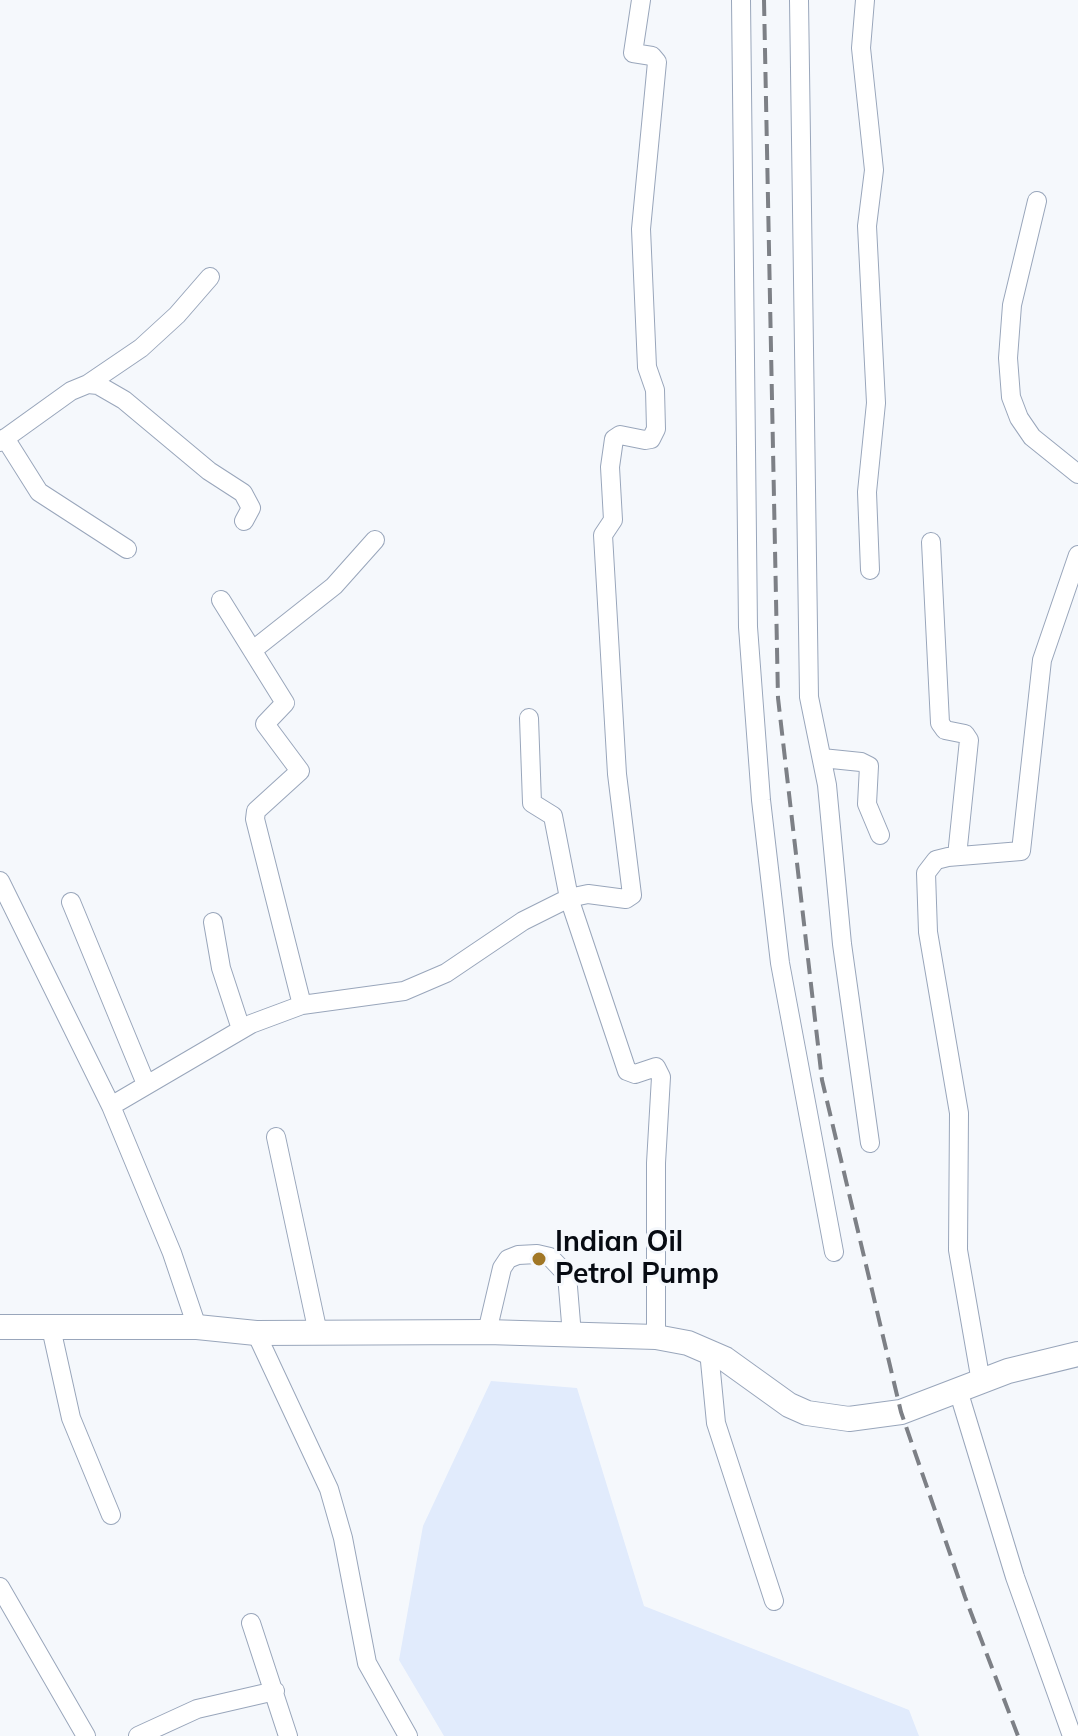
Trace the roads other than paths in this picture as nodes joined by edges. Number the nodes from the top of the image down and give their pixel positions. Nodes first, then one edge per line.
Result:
1 (641, 0) edge
2 (741, 0) edge
3 (799, 0) edge
4 (865, 0) edge
5 (1037, 201) dead end
6 (210, 277) dead end
7 (88, 384) junction
8 (2, 440) edge
9 (1078, 474) edge
10 (244, 521) dead end
11 (375, 540) dead end
12 (931, 542) dead end
13 (127, 549) dead end
14 (1078, 555) edge
15 (870, 570) dead end
16 (221, 600) dead end
17 (253, 650) junction
18 (529, 718) dead end
19 (822, 758) junction
20 (880, 835) dead end
21 (957, 856) junction
22 (0, 881) edge
23 (569, 898) junction
24 (71, 902) dead end
25 (213, 922) dead end
26 (302, 1005) junction
27 (241, 1029) junction
28 (146, 1084) junction
29 (111, 1106) junction
30 (276, 1137) dead end
31 (870, 1143) dead end
32 (834, 1252) dead end
33 (0, 1327) edge
34 (197, 1327) junction
35 (51, 1328) junction
36 (487, 1332) junction
37 (256, 1333) junction
38 (318, 1333) junction
39 (572, 1335) junction
40 (656, 1337) junction
41 (709, 1351) junction
42 (1078, 1354) edge
43 (981, 1382) junction
44 (958, 1390) junction
45 (111, 1515) dead end
46 (0, 1587) edge
47 (774, 1601) dead end
48 (251, 1623) dead end
49 (275, 1691) junction
50 (86, 1736) edge
51 (138, 1736) edge
52 (288, 1736) edge
53 (408, 1736) edge
54 (1072, 1736) edge

1 - 23 street
2 - 32 street
3 - 19 street
4 - 15 street
5 - 9 street
6 - 7 street
7 - 8 street
7 - 10 street
8 - 13 street
11 - 17 street
12 - 21 street
14 - 21 street
16 - 17 street
17 - 26 street
18 - 23 street
19 - 20 street
19 - 31 street
21 - 43 street
22 - 29 street
23 - 26 street
23 - 40 street
24 - 28 street
25 - 27 street
26 - 27 street
27 - 28 street
28 - 29 street
29 - 34 street
30 - 38 street
33 - 35 main road
34 - 35 main road
34 - 37 main road
35 - 45 street
36 - 38 main road
36 - 39 main road
36 - 39 street
37 - 38 main road
37 - 53 street
39 - 40 main road
40 - 41 main road
41 - 44 main road
41 - 47 street
42 - 43 main road
43 - 44 main road
44 - 54 street
46 - 50 street
48 - 49 street
49 - 51 street
49 - 52 street

